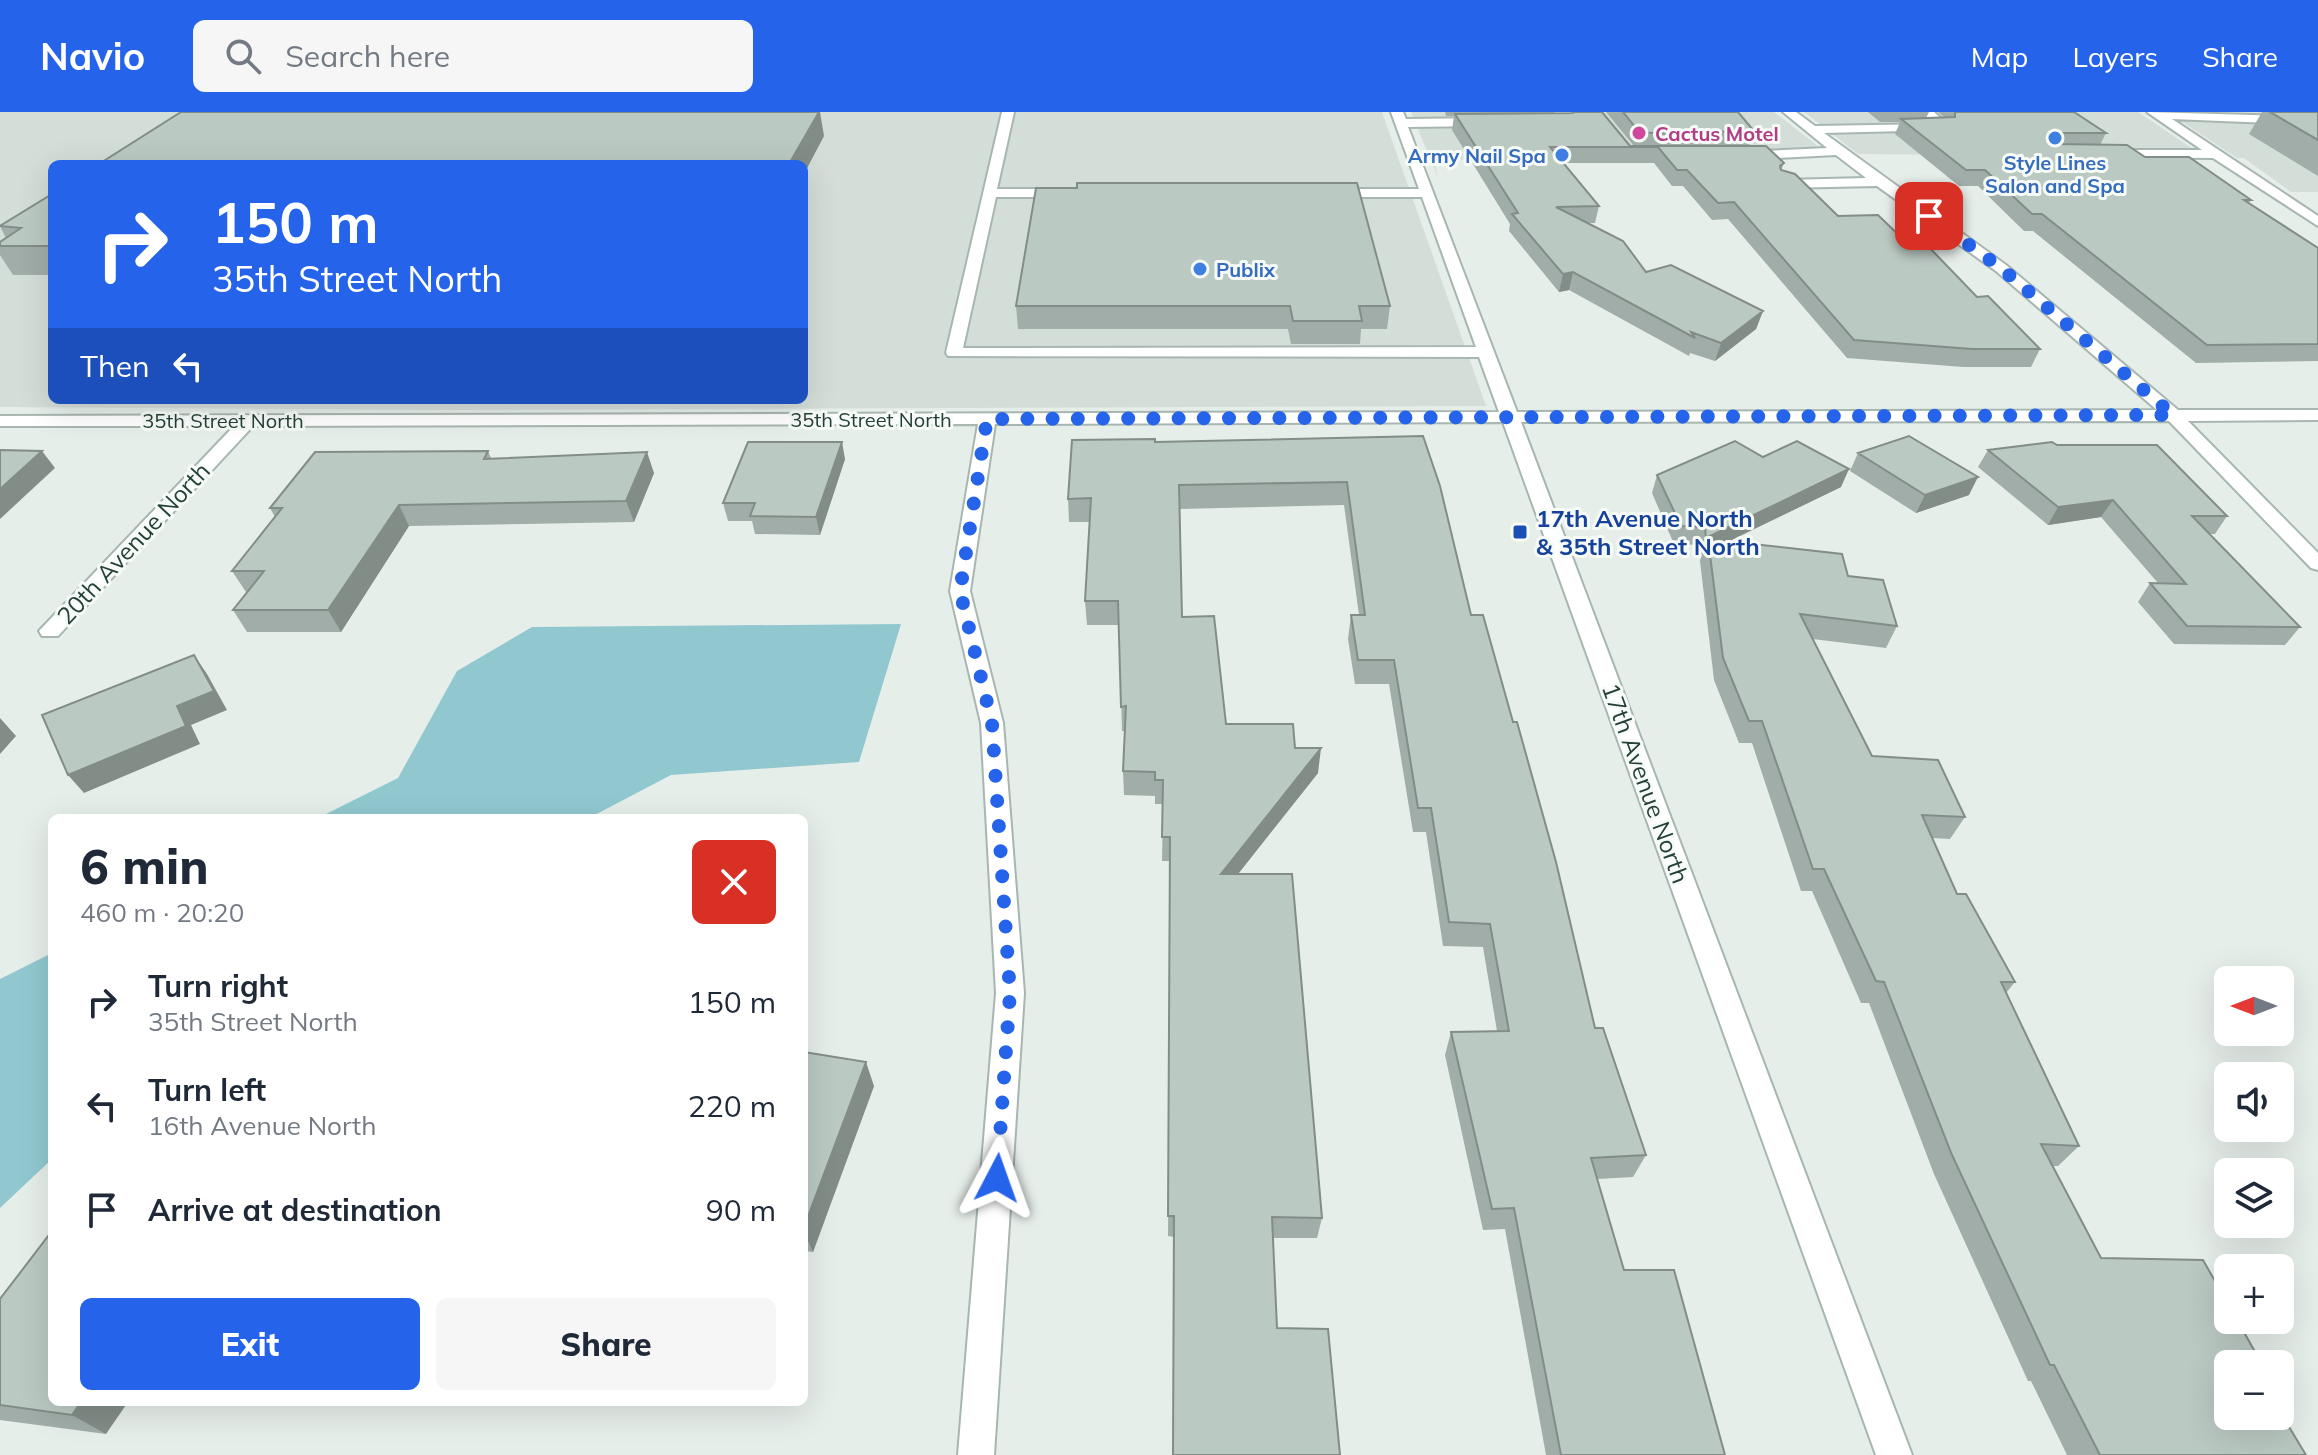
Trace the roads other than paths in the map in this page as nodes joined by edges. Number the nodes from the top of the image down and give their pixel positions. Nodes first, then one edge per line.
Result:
1 (1008, 112) edge
2 (1789, 112) edge
3 (1927, 112) edge
4 (2155, 113) edge
5 (1398, 117) edge
6 (2318, 121) edge
7 (1508, 122) edge
8 (1812, 130) junction
9 (2109, 137) dead end
10 (1840, 151) junction
11 (2102, 154) edge
12 (2134, 154) junction
13 (2216, 154) junction
14 (1723, 156) edge
15 (1881, 182) junction
16 (1784, 184) edge
17 (989, 193) junction
18 (1077, 193) edge
19 (1314, 193) edge
20 (1427, 193) junction
21 (2318, 222) edge
22 (1488, 352) junction
23 (1511, 415) junction
24 (2173, 415) junction
25 (2318, 415) edge
26 (987, 419) junction
27 (249, 420) junction
28 (0, 421) edge
29 (2318, 564) edge
30 (50, 631) dead end
31 (976, 1455) edge
32 (1894, 1455) edge

1 - 17 street
2 - 8 street
3 - 8 street
4 - 6 street
4 - 13 street
5 - 7 street
5 - 20 street, 17th Avenue North
8 - 10 street
9 - 12 street
10 - 14 street
10 - 15 street
11 - 12 street
12 - 13 street
13 - 21 street
15 - 16 street
15 - 24 street
17 - 18 street
17 - 22 street
19 - 20 street
20 - 22 street, 17th Avenue North
22 - 23 street, 17th Avenue North
23 - 24 street, 35th Street North
23 - 26 street, 35th Street North
23 - 32 street, 17th Avenue North
24 - 25 street, 35th Street North
24 - 29 street
26 - 27 street, 35th Street North
26 - 31 street
27 - 28 street, 35th Street North
27 - 30 street, 20th Avenue North

